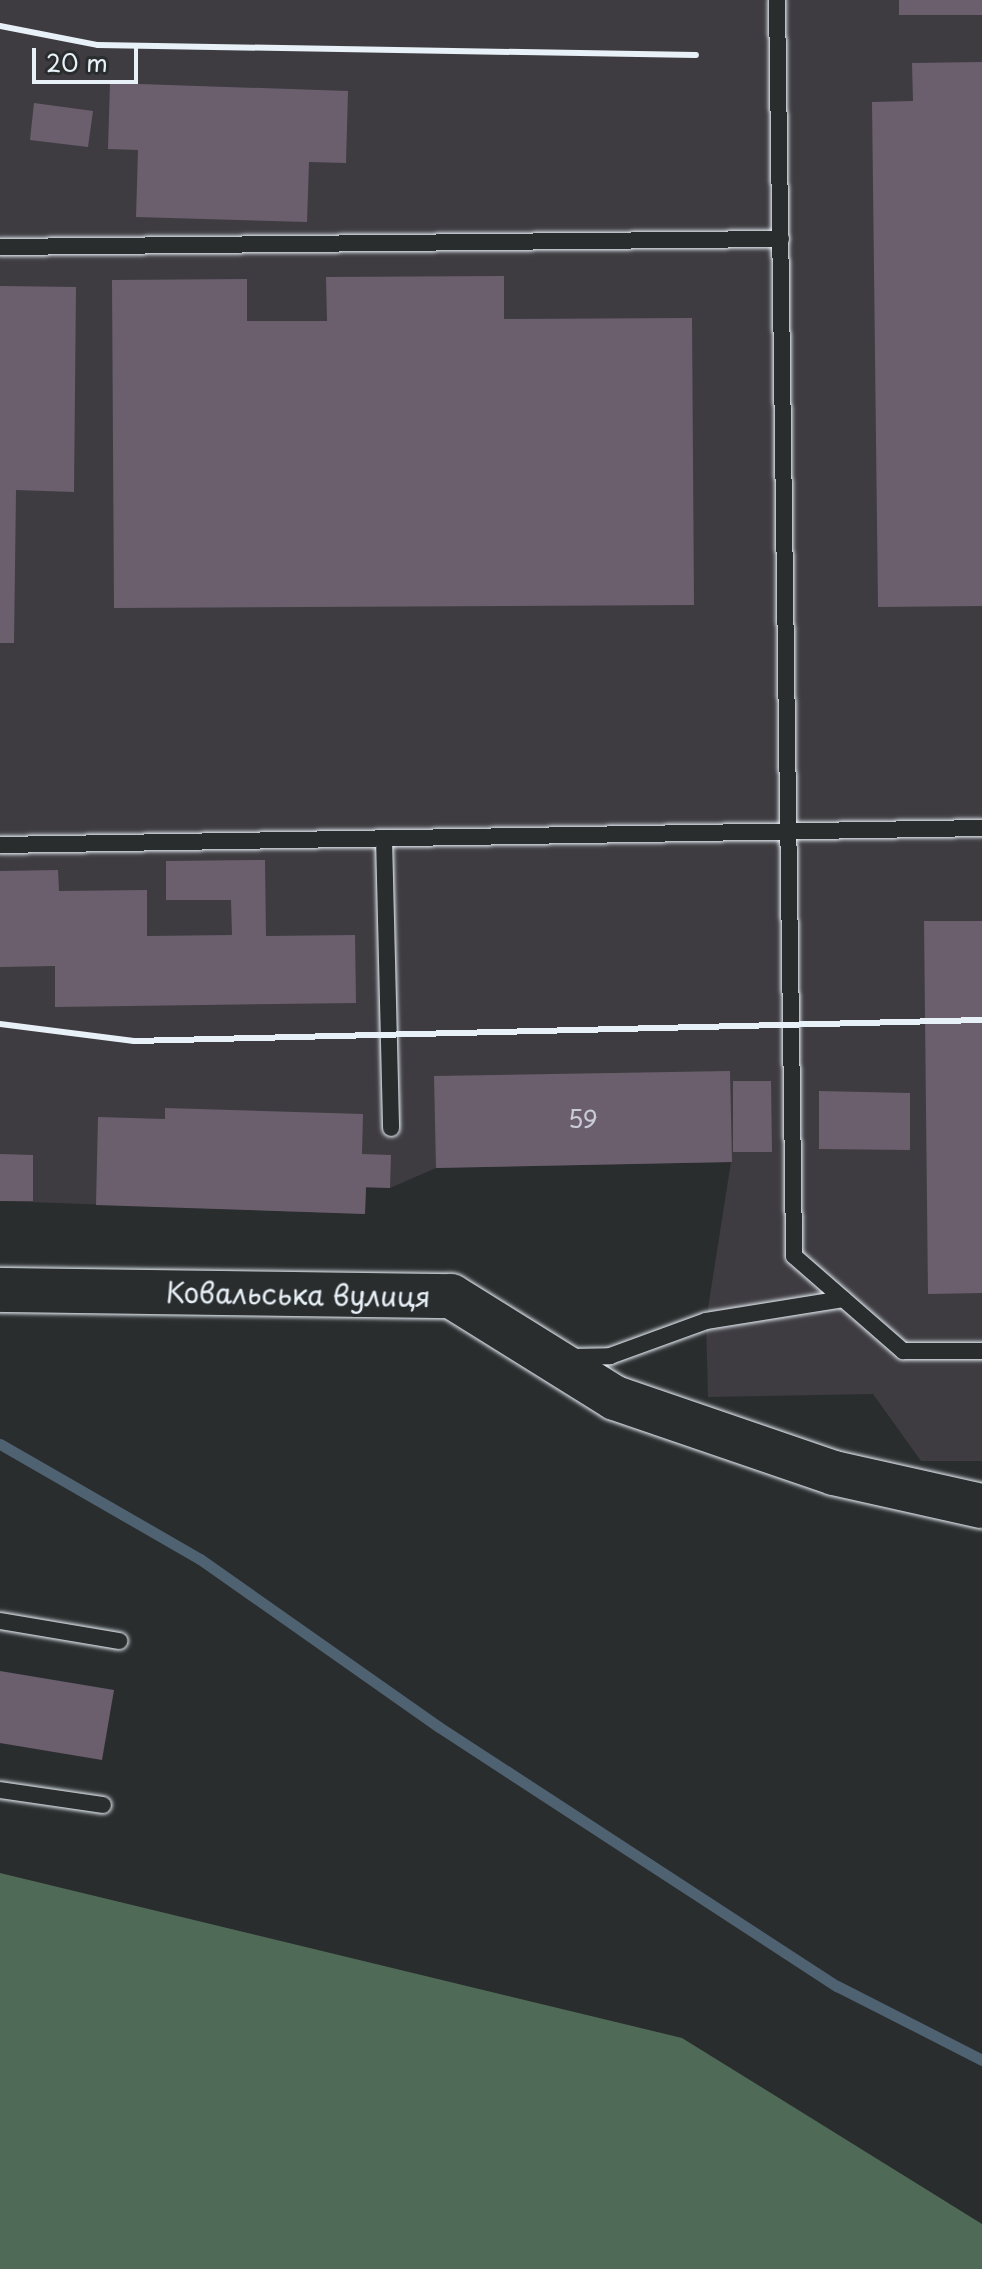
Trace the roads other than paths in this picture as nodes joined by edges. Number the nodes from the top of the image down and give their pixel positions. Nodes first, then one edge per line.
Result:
1 (777, 0) edge
2 (781, 239) junction
3 (0, 247) edge
4 (982, 828) edge
5 (789, 831) junction
6 (384, 838) junction
7 (0, 845) edge
8 (391, 1128) dead end
9 (0, 1290) edge
10 (843, 1299) junction
11 (982, 1351) edge
12 (549, 1357) junction
13 (982, 1506) edge
14 (0, 1621) edge
15 (119, 1641) dead end
16 (0, 1790) edge
17 (103, 1805) dead end

1 - 2 lane
2 - 3 lane
2 - 5 lane
4 - 5 lane
5 - 6 lane
5 - 10 lane
6 - 7 lane
6 - 8 lane
9 - 12 street, Ковальська вулиця
10 - 11 lane
10 - 12 lane
12 - 13 street, Ковальська вулиця
14 - 15 lane
16 - 17 lane

